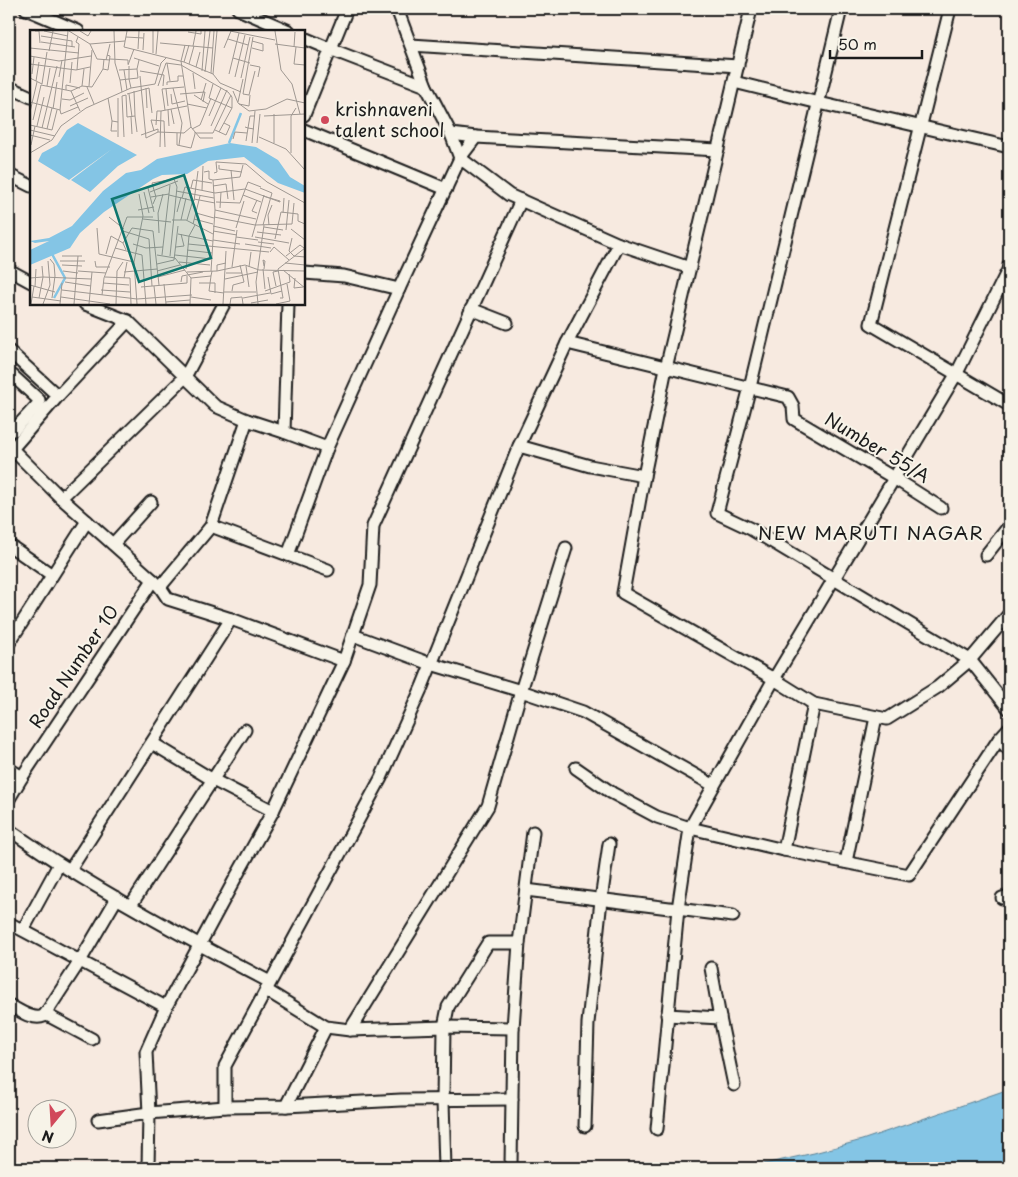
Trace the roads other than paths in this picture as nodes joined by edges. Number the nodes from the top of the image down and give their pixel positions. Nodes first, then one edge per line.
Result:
1 (26, 9) edge
2 (238, 9) edge
3 (347, 9) edge
4 (398, 9) edge
5 (751, 9) edge
6 (841, 9) edge
7 (950, 9) edge
8 (76, 30) edge
9 (288, 30) edge
10 (305, 38) edge
11 (411, 45) junction
12 (330, 49) junction
13 (738, 66) junction
14 (734, 82) junction
15 (426, 86) junction
16 (9, 87) edge
17 (30, 97) edge
18 (819, 104) junction
19 (305, 112) edge
20 (920, 126) junction
21 (305, 130) edge
22 (451, 134) junction
23 (476, 137) junction
24 (1009, 147) edge
25 (718, 150) junction
26 (460, 158) junction
27 (9, 175) edge
28 (30, 186) edge
29 (446, 189) junction
30 (521, 200) junction
31 (618, 244) junction
32 (690, 268) junction
33 (1009, 269) edge
34 (9, 270) edge
35 (305, 274) edge
36 (30, 281) edge
37 (399, 289) junction
38 (88, 305) edge
39 (223, 305) edge
40 (288, 305) edge
41 (471, 309) junction
42 (128, 321) junction
43 (507, 323) dead end
44 (567, 343) junction
45 (9, 351) edge
46 (666, 368) junction
47 (957, 373) junction
48 (9, 374) edge
49 (185, 377) junction
50 (750, 387) junction
51 (58, 396) junction
52 (1009, 405) edge
53 (247, 420) junction
54 (18, 429) edge
55 (284, 432) junction
56 (519, 446) junction
57 (10, 448) edge
58 (327, 448) junction
59 (644, 476) junction
60 (894, 478) junction
61 (61, 498) junction
62 (151, 502) dead end
63 (941, 508) dead end
64 (87, 520) junction
65 (211, 526) junction
66 (1009, 526) edge
67 (114, 544) junction
68 (9, 546) edge
69 (566, 548) dead end
70 (288, 555) junction
71 (986, 555) dead end
72 (328, 570) dead end
73 (52, 574) junction
74 (834, 579) junction
75 (157, 584) junction
76 (1009, 614) edge
77 (231, 619) junction
78 (353, 635) junction
79 (9, 643) edge
80 (970, 660) junction
81 (344, 661) junction
82 (431, 664) junction
83 (774, 679) junction
84 (521, 691) junction
85 (814, 704) junction
86 (1009, 709) edge
87 (876, 717) junction
88 (1009, 728) edge
89 (245, 730) dead end
90 (999, 739) junction
91 (152, 744) junction
92 (1009, 750) edge
93 (576, 768) dead end
94 (9, 769) edge
95 (22, 777) junction
96 (213, 780) junction
97 (713, 785) junction
98 (9, 799) edge
99 (273, 811) junction
100 (690, 828) junction
101 (9, 830) edge
102 (533, 832) dead end
103 (609, 844) dead end
104 (784, 850) junction
105 (846, 862) junction
106 (59, 864) junction
107 (70, 870) junction
108 (526, 890) junction
109 (117, 898) junction
110 (601, 900) junction
111 (131, 905) junction
112 (678, 909) junction
113 (733, 916) dead end
114 (9, 923) edge
115 (23, 930) junction
116 (520, 943) junction
117 (200, 945) junction
118 (80, 961) junction
119 (712, 968) dead end
120 (268, 986) junction
121 (9, 1006) edge
122 (166, 1007) junction
123 (45, 1014) junction
124 (667, 1015) junction
125 (720, 1018) junction
126 (326, 1027) junction
127 (444, 1028) junction
128 (513, 1028) junction
129 (350, 1030) junction
130 (92, 1039) dead end
131 (734, 1085) dead end
132 (512, 1100) junction
133 (443, 1101) junction
134 (286, 1106) junction
135 (225, 1107) junction
136 (149, 1112) junction
137 (98, 1120) dead end
138 (585, 1126) dead end
139 (657, 1130) dead end
140 (511, 1165) dead end
141 (148, 1168) edge
142 (445, 1168) edge

1 - 8 street
2 - 9 street
3 - 12 street
4 - 11 street
5 - 13 street
6 - 18 street
7 - 20 street
10 - 12 street
11 - 13 street
11 - 15 street
12 - 15 street
12 - 19 street
13 - 14 street
14 - 18 street
14 - 25 street
15 - 22 street
16 - 17 street
18 - 20 street
18 - 50 street
20 - 24 street
20 - 47 street
21 - 29 street
22 - 23 street
22 - 26 street
23 - 25 street
23 - 26 street
25 - 32 street
26 - 29 street
26 - 30 street
27 - 28 street
29 - 37 street
30 - 31 street
30 - 41 street
31 - 32 street
31 - 44 street
32 - 46 street
33 - 47 street
34 - 36 street
35 - 37 street
37 - 58 street
38 - 42 street
39 - 49 street
40 - 55 street
41 - 43 street
41 - 78 street
42 - 49 street
42 - 51 street
44 - 46 street
44 - 56 street
45 - 51 street
46 - 50 street
46 - 59 street
47 - 52 street
47 - 60 street
48 - 54 street
49 - 53 street
49 - 61 street
50 - 60 street, Number 55/A
50 - 74 street
51 - 54 street
53 - 55 street
53 - 65 street
54 - 57 street
55 - 58 street
56 - 59 street
56 - 82 street
57 - 61 street
58 - 70 street
59 - 83 street
60 - 63 street, Number 55/A
60 - 74 street
61 - 64 street
62 - 67 street
64 - 67 street
64 - 73 street
65 - 70 street
65 - 75 street, Road Number 10
66 - 71 street
67 - 75 street
68 - 73 street
69 - 84 street
70 - 72 street
73 - 79 street
74 - 80 street
74 - 83 street
75 - 77 street
75 - 95 street, Road Number 10
76 - 80 street
77 - 81 street
77 - 91 street
78 - 81 street
78 - 82 street
80 - 86 street
80 - 87 street
81 - 99 street
82 - 84 street
82 - 120 street
83 - 85 street
83 - 97 street
84 - 97 street
84 - 129 street
85 - 87 street
85 - 104 street
87 - 105 street
88 - 90 street
89 - 96 street
90 - 92 street
90 - 105 street
91 - 96 street
91 - 107 street
93 - 100 street
94 - 95 street
95 - 98 street, Road Number 10
96 - 99 street
96 - 111 street
97 - 100 street
99 - 117 street
100 - 104 street
100 - 112 street
101 - 106 street
102 - 108 street
103 - 110 street
104 - 105 street
106 - 107 street
106 - 115 street
107 - 109 street
108 - 110 street
108 - 116 street
109 - 111 street
109 - 118 street
110 - 112 street
110 - 138 street
111 - 117 street
112 - 113 street
112 - 124 street
114 - 115 street
115 - 118 street
116 - 127 street
116 - 128 street
117 - 120 street
117 - 122 street
118 - 122 street
118 - 123 street
119 - 125 street
120 - 126 street
120 - 135 street
121 - 123 street
122 - 136 street
123 - 130 street
124 - 125 street
124 - 139 street
125 - 131 street
126 - 129 street
126 - 134 street
127 - 128 street
127 - 129 street
127 - 133 street
128 - 132 street
132 - 133 street
132 - 140 street
133 - 134 street
133 - 142 street
134 - 135 street
135 - 136 street
136 - 137 street
136 - 141 street

